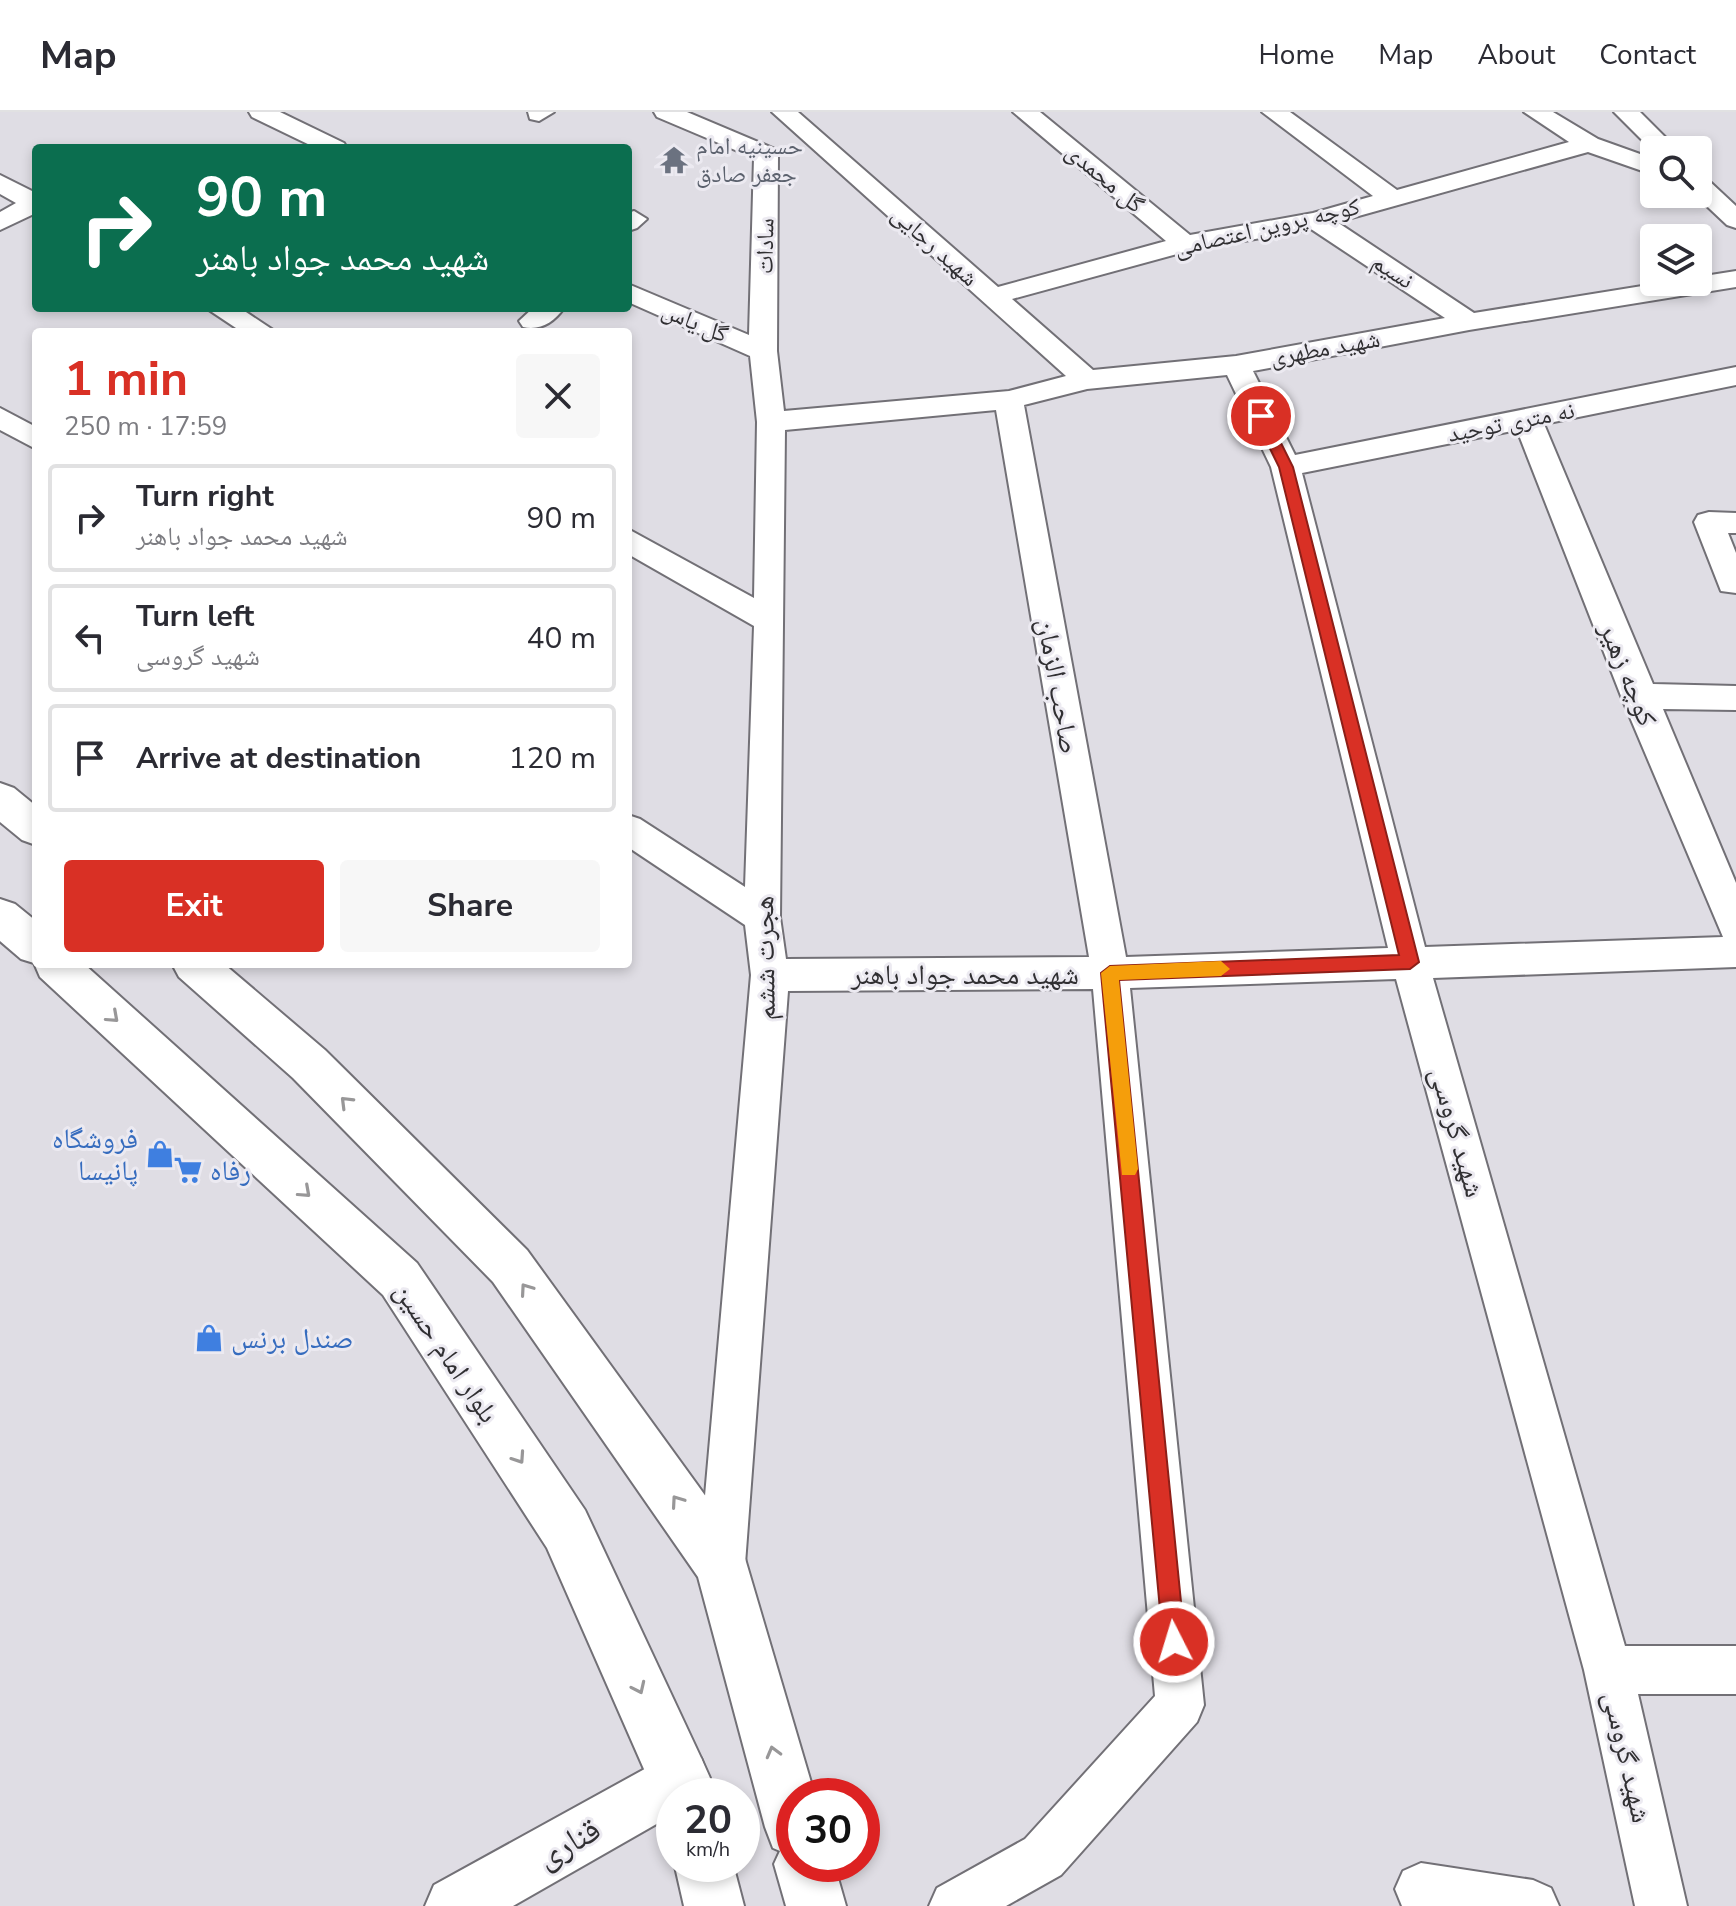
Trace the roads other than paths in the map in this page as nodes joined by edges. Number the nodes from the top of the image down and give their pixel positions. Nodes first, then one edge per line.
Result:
1 (261, 112) edge
2 (666, 112) edge
3 (784, 112) edge
4 (1025, 112) edge
5 (1274, 112) edge
6 (1536, 112) edge
7 (1626, 112) edge
8 (1651, 136) edge
9 (327, 144) edge
10 (1589, 144) junction
11 (766, 154) junction
12 (1640, 163) edge
13 (0, 183) edge
14 (1712, 195) edge
15 (1391, 197) junction
16 (32, 201) edge
17 (32, 205) edge
18 (1316, 220) junction
19 (1736, 220) edge
20 (0, 222) edge
21 (1185, 244) junction
22 (1736, 279) edge
23 (632, 294) edge
24 (991, 297) junction
25 (227, 312) edge
26 (1469, 322) junction
27 (255, 328) edge
28 (763, 351) junction
29 (1236, 365) junction
30 (1736, 376) edge
31 (1087, 380) junction
32 (1009, 400) junction
33 (0, 417) edge
34 (1527, 419) junction
35 (771, 422) junction
36 (32, 437) edge
37 (1286, 467) junction
38 (1722, 522) edge
39 (632, 542) edge
40 (1735, 592) edge
41 (770, 621) junction
42 (1638, 696) junction
43 (1736, 698) edge
44 (0, 799) edge
45 (32, 826) edge
46 (632, 832) edge
47 (762, 917) junction
48 (1736, 927) edge
49 (1736, 952) edge
50 (1410, 962) junction
51 (61, 968) edge
52 (199, 968) edge
53 (1110, 973) junction
54 (770, 975) junction
55 (722, 1564) junction
56 (1608, 1670) junction
57 (1736, 1670) edge
58 (679, 1778) edge
59 (781, 1778) edge
60 (656, 1801) edge
61 (708, 1882) edge
62 (809, 1882) edge
63 (1421, 1889) dead end
64 (455, 1906) edge
65 (714, 1906) edge
66 (816, 1906) edge
67 (955, 1906) edge
68 (1533, 1906) edge
69 (1661, 1906) edge

1 - 9 street
2 - 11 street
3 - 11 street
3 - 24 street, شهید رجایی
4 - 21 street, گل محمدی
5 - 15 street
6 - 10 street
7 - 8 street
10 - 12 street
10 - 15 street, کوچه پروین اعتصامی
11 - 28 street, سادات
13 - 16 street
14 - 19 street
15 - 18 street, کوچه پروین اعتصامی
17 - 20 street
18 - 21 street, کوچه پروین اعتصامی
18 - 26 street, نسیم
21 - 24 street, کوچه پروین اعتصامی
22 - 26 street, شهید مطهری
23 - 28 street, گل یاس
24 - 31 street, شهید رجایی
25 - 27 street
26 - 29 street, شهید مطهری
28 - 35 street, هجرت ششم
29 - 31 street, شهید مطهری
29 - 37 street, شهید گروسی
30 - 34 street, نه متری توحید
31 - 32 street, شهید مطهری
32 - 35 street, شهید مطهری
32 - 53 street, صاحب الزمان
33 - 36 street
34 - 37 street, نه متری توحید
34 - 42 street, کوچه زهیر
35 - 41 street, هجرت ششم
37 - 50 street, شهید گروسی
38 - 40 street
39 - 41 street
41 - 47 street, هجرت ششم
42 - 43 street
42 - 48 street, کوچه زهیر
44 - 45 main road
46 - 47 street
47 - 54 street, هجرت ششم
49 - 50 street, شهید محمد جواد باهنر
50 - 53 street, شهید محمد جواد باهنر
50 - 56 street, شهید گروسی
51 -> 58 main road, بلوار امام حسین
55 -> 52 main road
53 - 54 street, شهید محمد جواد باهنر
53 - 67 street, صاحب الزمان
54 - 55 street, هجرت ششم
59 -> 55 main road
56 - 57 street
56 - 69 street, شهید گروسی
60 - 64 main road, قناری
61 - 65 main road
62 - 66 main road
63 - 68 street

